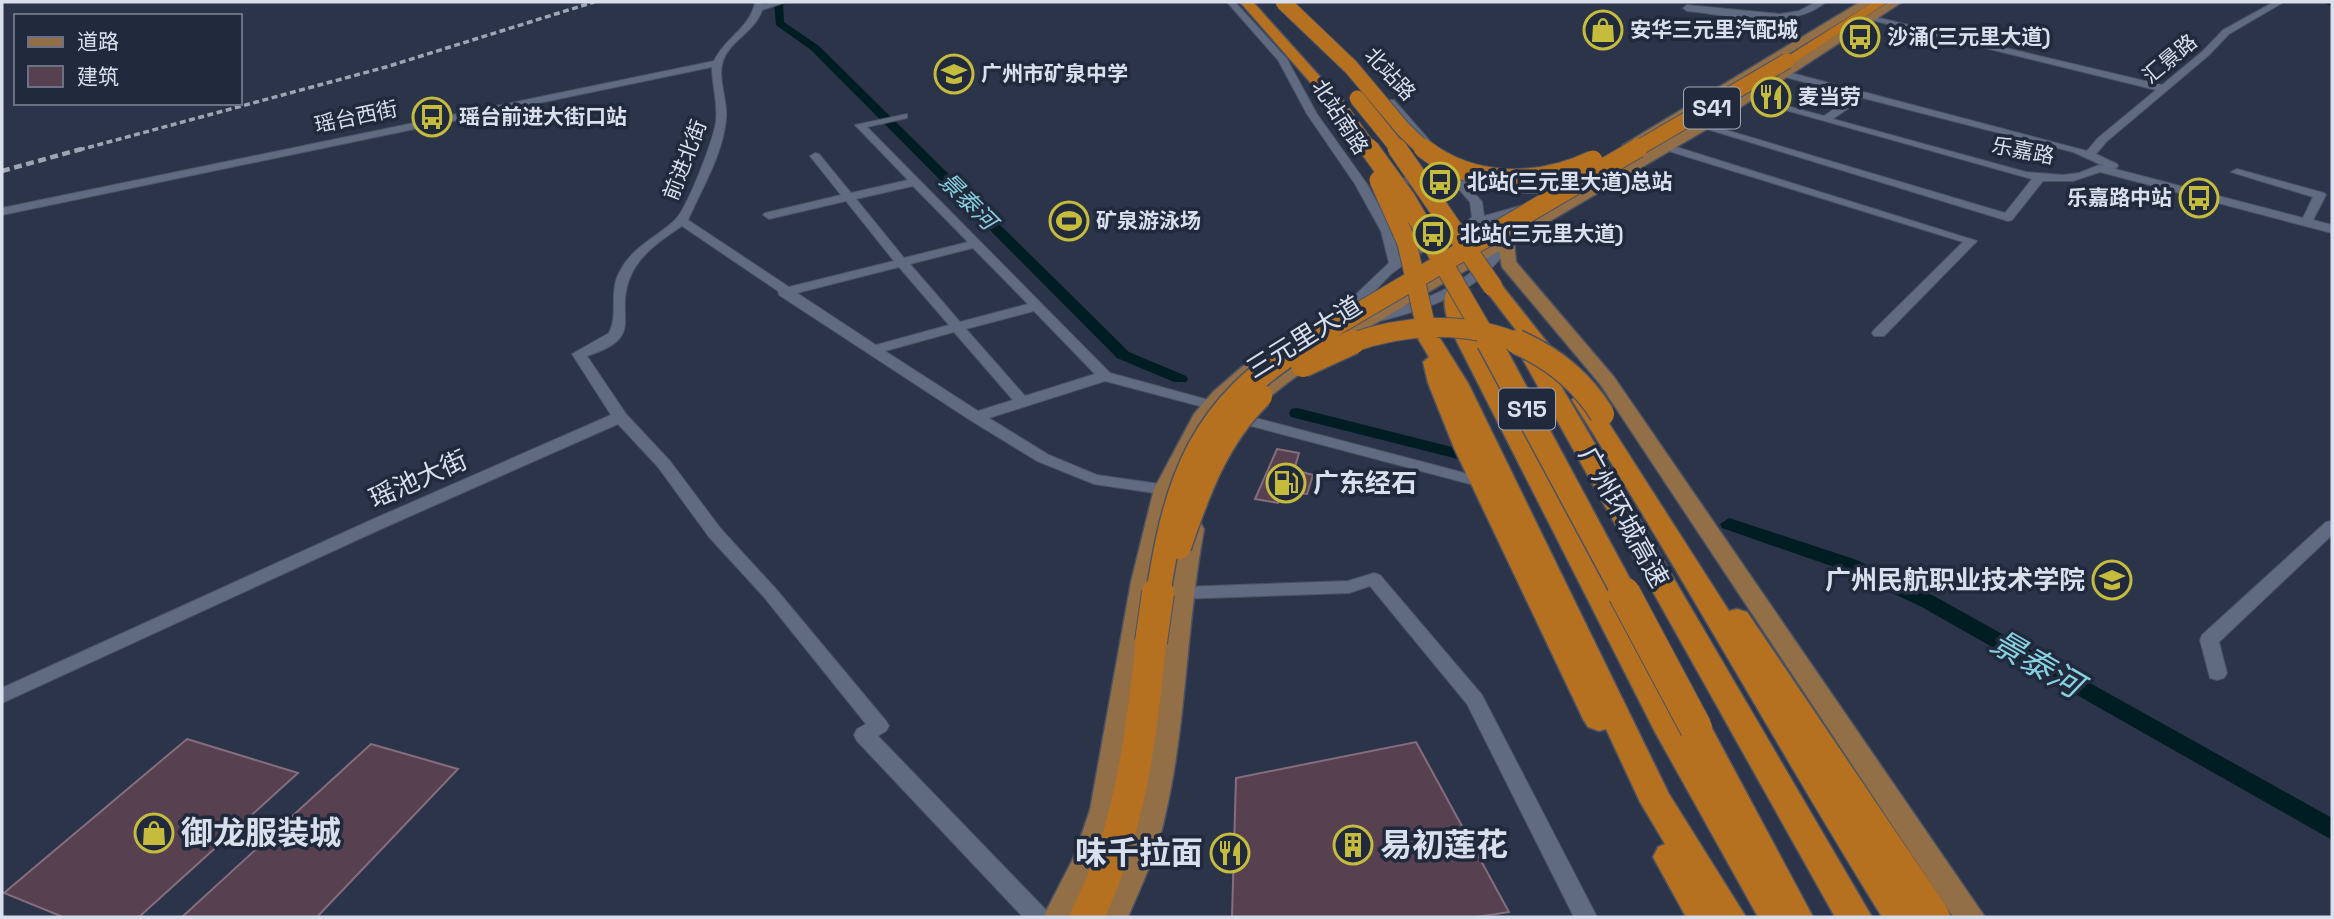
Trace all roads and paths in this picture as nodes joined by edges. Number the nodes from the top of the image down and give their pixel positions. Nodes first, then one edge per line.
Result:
1 (1231, 2) edge
2 (1246, 2) edge
3 (1266, 2) edge
4 (1283, 2) edge
5 (1290, 2) edge
6 (1698, 2) edge
7 (1822, 2) edge
8 (1867, 2) edge
9 (1882, 2) edge
10 (1896, 2) edge
11 (2280, 2) edge
12 (778, 3) edge
13 (759, 5) edge
14 (1871, 19) junction
15 (718, 63) junction
16 (1786, 65) junction
17 (1756, 67) junction
18 (2161, 88) junction
19 (1861, 94) junction
20 (1747, 98) junction
21 (1336, 103) junction
22 (903, 116) dead end
23 (1825, 120) junction
24 (1702, 126) junction
25 (1666, 147) junction
26 (1636, 152) junction
27 (2090, 154) junction
28 (815, 156) dead end
29 (2101, 166) junction
30 (2237, 172) dead end
31 (1456, 177) junction
32 (2039, 178) junction
33 (915, 182) junction
34 (1569, 182) junction
35 (1360, 183) junction
36 (848, 197) junction
37 (1523, 208) junction
38 (2, 211) edge
39 (769, 215) dead end
40 (2309, 218) junction
41 (682, 221) junction
42 (1474, 222) junction
43 (2332, 227) edge
44 (1506, 241) junction
45 (976, 244) junction
46 (901, 262) junction
47 (1395, 264) junction
48 (1493, 288) junction
49 (784, 292) junction
50 (1354, 304) junction
51 (1036, 306) junction
52 (956, 327) junction
53 (1879, 333) dead end
54 (1428, 337) junction
55 (873, 350) junction
56 (1105, 376) junction
57 (1022, 402) junction
58 (1211, 405) junction
59 (620, 417) junction
60 (975, 417) junction
61 (1237, 418) junction
62 (1470, 479) dead end
63 (1165, 489) junction
64 (1199, 501) junction
65 (2332, 526) edge
66 (1180, 593) junction
67 (1151, 642) junction
68 (2217, 673) dead end
69 (2, 696) edge
70 (1038, 917) edge
71 (1058, 917) edge
72 (1087, 917) edge
73 (1113, 917) edge
74 (1586, 917) edge
75 (1705, 917) edge
76 (1728, 917) edge
77 (1777, 917) edge
78 (1795, 917) edge
79 (1854, 917) edge
80 (1902, 917) edge
81 (1933, 917) edge
82 (1970, 917) edge

1 - 35 street, 北站南路
2 - 21 highway, 广州环城高速 / S15
3 - 48 highway, 广州环城高速 / S15, bridge
4 - 16 highway, bridge
5 - 31 street, 北站路
6 - 7 street
8 - 16 main road, 三元里大道
9 - 16 highway, S41
10 - 14 main road, 三元里大道
11 - 18 street, 汇景路
12 - 13 street
13 - 15 street
14 - 16 main road, 三元里大道
14 - 18 street
15 - 38 street, 瑶台西街
15 - 41 street, 前进北街
16 - 17 main road, 三元里大道
16 - 17 street, 乐嘉路
16 - 19 street, 乐嘉路
16 - 20 main road, 三元里大道
16 - 26 highway, S41, bridge
17 - 34 main road, 三元里大道
18 - 27 street, 汇景路
19 - 23 street
19 - 27 street, 乐嘉路
20 - 23 street, 乐嘉路
20 - 24 main road, 三元里大道
21 - 54 highway, bridge
21 - 78 highway, 广州环城高速 / S15, bridge
22 - 33 street
23 - 32 street, 乐嘉路
24 - 25 main road, 三元里大道
24 - 32 street
25 - 44 main road, 三元里大道
25 - 53 street
26 - 67 highway, bridge
26 - 77 highway, bridge
27 - 29 street, 乐嘉路
28 - 36 street
29 - 32 street, 乐嘉路
29 - 40 street, 乐嘉路
29 - 43 street, 乐嘉路
30 - 40 street
31 - 34 street
31 - 35 street
31 - 42 street, 北站路
33 - 36 street
33 - 45 street
34 - 37 main road, 三元里大道
35 - 47 street, 北站南路
36 - 39 street
36 - 46 street
37 - 42 street
37 - 50 main road, 三元里大道
40 - 43 street, 乐嘉路
41 - 49 street
41 - 59 street
42 - 47 street
44 - 61 main road, 三元里大道
44 - 82 main road
45 - 46 street
45 - 51 street
46 - 49 street
46 - 52 street
47 - 50 street
48 - 79 highway, 广州环城高速 / S15, bridge
48 - 80 highway, bridge
49 - 55 street
50 - 58 main road, 三元里大道
51 - 52 street
51 - 56 street
52 - 55 street
52 - 57 street
54 - 75 highway
54 - 76 highway
55 - 60 street
56 - 57 street
56 - 58 street
57 - 60 street
58 - 63 main road, 三元里大道
59 - 69 street, 瑶池大街
59 - 70 street
60 - 63 street
61 - 62 street
61 - 64 main road, 三元里大道
63 - 64 street
63 - 71 main road, 三元里大道
64 - 66 main road, 三元里大道
65 - 68 street
66 - 73 main road, 三元里大道
66 - 74 street
67 - 72 highway
67 - 81 highway, bridge

